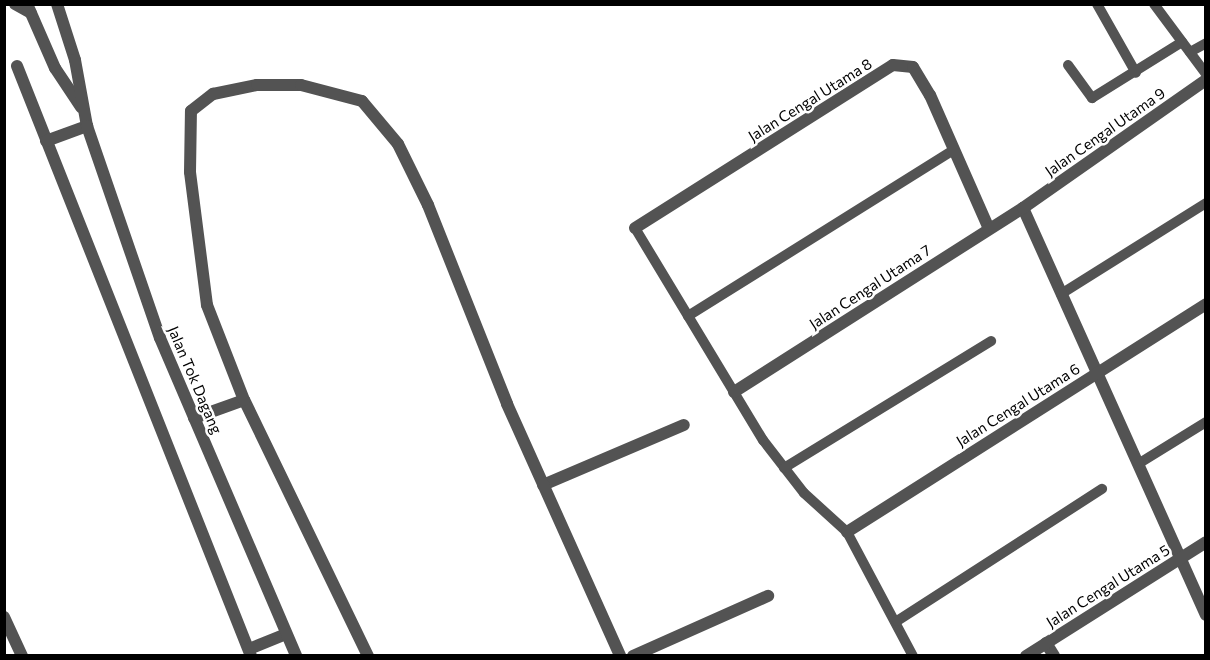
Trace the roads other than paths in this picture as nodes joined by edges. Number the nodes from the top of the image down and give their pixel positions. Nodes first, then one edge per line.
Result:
1 (15, 4) edge
2 (57, 4) edge
3 (1097, 4) edge
4 (1154, 4) edge
5 (29, 9) edge
6 (1182, 42) junction
7 (1206, 43) edge
8 (1190, 52) junction
9 (17, 66) dead end
10 (1068, 66) dead end
11 (1136, 73) junction
12 (1206, 74) edge
13 (1206, 80) edge
14 (83, 110) junction
15 (87, 126) junction
16 (46, 141) junction
17 (954, 150) junction
18 (1206, 202) edge
19 (1023, 208) junction
20 (635, 228) joint
21 (989, 229) junction
22 (1061, 294) junction
23 (1206, 304) edge
24 (688, 316) junction
25 (991, 341) dead end
26 (1097, 373) junction
27 (734, 392) junction
28 (244, 400) junction
29 (194, 418) junction
30 (1206, 422) edge
31 (684, 425) dead end
32 (1138, 464) junction
33 (784, 468) junction
34 (543, 485) junction
35 (1102, 489) dead end
36 (847, 532) junction
37 (1206, 542) edge
38 (1180, 559) junction
39 (768, 596) dead end
40 (1206, 615) edge
41 (4, 617) edge
42 (897, 621) junction
43 (286, 634) junction
44 (1046, 643) junction
45 (250, 652) edge
46 (22, 656) edge
47 (296, 656) edge
48 (368, 656) edge
49 (620, 656) edge
50 (633, 656) edge
51 (913, 656) edge
52 (1026, 656) edge
53 (1054, 656) edge

1 - 5 street
2 - 14 street, Jalan Tok Dagang
3 - 11 lane
4 - 6 lane
5 - 14 street, Jalan Tok Dagang
6 - 8 lane
6 - 11 lane
7 - 8 lane
8 - 12 lane
9 - 16 street
10 - 11 lane
13 - 19 street, Jalan Cengal Utama 9
14 - 15 street, Jalan Tok Dagang
15 - 16 street
15 - 29 street, Jalan Tok Dagang
16 - 45 street
17 - 20 street, Jalan Cengal Utama 8
17 - 21 street, Jalan Cengal Utama 8
17 - 24 lane
18 - 22 lane
19 - 21 street, Jalan Cengal Utama 7
19 - 22 street
20 - 24 lane
21 - 27 street, Jalan Cengal Utama 7
22 - 26 street
23 - 26 street, Jalan Cengal Utama 6
24 - 27 lane
25 - 33 lane
26 - 32 street
26 - 36 street, Jalan Cengal Utama 6
27 - 33 lane
28 - 29 street
28 - 34 street
28 - 48 street
29 - 43 street, Jalan Tok Dagang
30 - 32 lane
31 - 34 street
32 - 38 street
33 - 36 lane
34 - 49 street
35 - 42 lane
36 - 42 lane
37 - 38 street, Jalan Cengal Utama 5
38 - 40 street
38 - 44 street, Jalan Cengal Utama 5
39 - 50 street
41 - 46 street
42 - 51 lane
43 - 45 street
43 - 47 street, Jalan Tok Dagang
44 - 52 street, Jalan Cengal Utama 5
44 - 53 street

